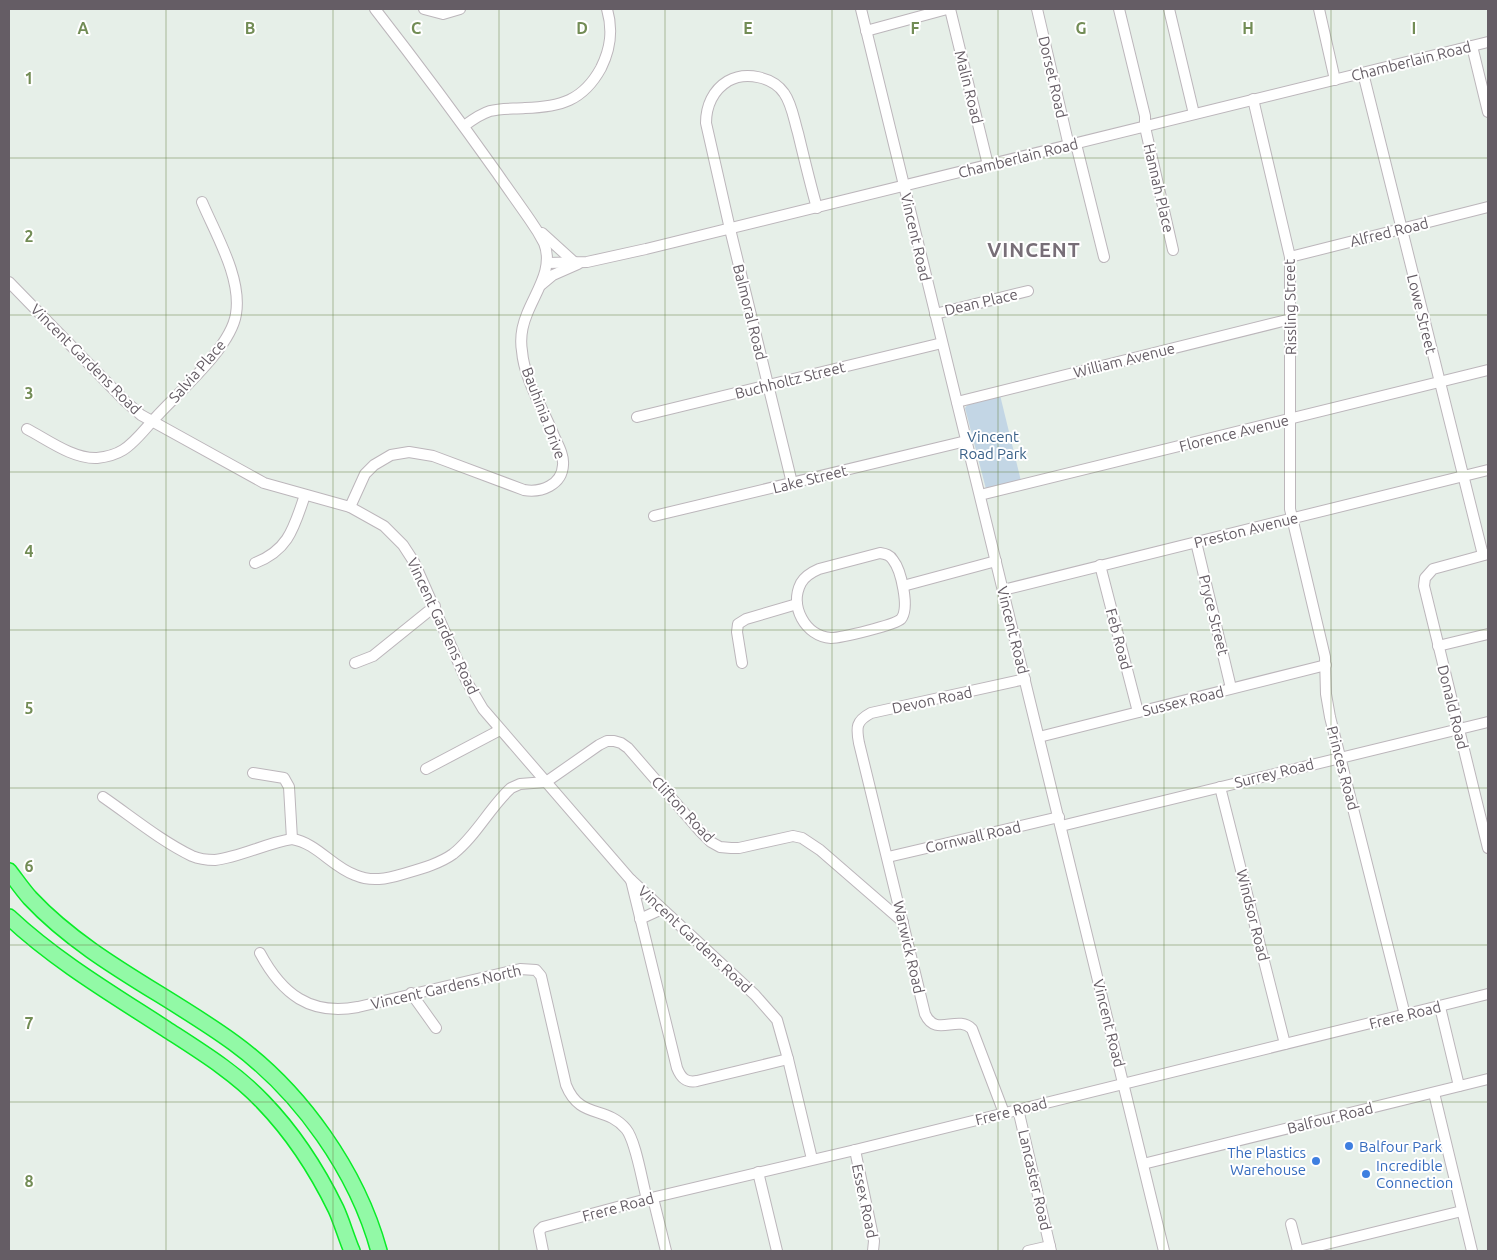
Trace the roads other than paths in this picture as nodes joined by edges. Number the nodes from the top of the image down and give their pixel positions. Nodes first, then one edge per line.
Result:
1 (424, 9) edge
2 (460, 9) edge
3 (608, 9) edge
4 (861, 9) edge
5 (948, 9) edge
6 (1037, 9) edge
7 (1119, 9) edge
8 (1169, 9) edge
9 (1318, 9) edge
10 (381, 11) edge
11 (866, 31) junction
12 (1488, 42) edge
13 (1472, 46) junction
14 (1362, 72) junction
15 (1335, 80) junction
16 (1252, 99) junction
17 (1488, 112) edge
18 (1194, 114) junction
19 (464, 126) junction
20 (1145, 127) junction
21 (1072, 145) junction
22 (988, 165) junction
23 (904, 186) junction
24 (202, 202) dead end
25 (1488, 207) edge
26 (816, 208) junction
27 (535, 228) junction
28 (730, 229) junction
29 (1401, 230) junction
30 (1173, 250) dead end
31 (1104, 257) dead end
32 (1290, 257) junction
33 (546, 262) junction
34 (578, 262) junction
35 (9, 282) edge
36 (540, 285) junction
37 (1028, 291) dead end
38 (935, 314) junction
39 (1291, 319) junction
40 (942, 343) junction
41 (1488, 370) edge
42 (1440, 382) junction
43 (768, 386) junction
44 (957, 402) junction
45 (637, 417) dead end
46 (1290, 419) junction
47 (152, 421) junction
48 (28, 429) dead end
49 (966, 441) junction
50 (1488, 470) edge
51 (1463, 476) junction
52 (792, 483) junction
53 (305, 495) junction
54 (980, 495) junction
55 (350, 507) junction
56 (654, 516) dead end
57 (1291, 518) junction
58 (1196, 542) junction
59 (1486, 555) edge
60 (996, 561) junction
61 (255, 563) dead end
62 (1100, 565) junction
63 (903, 586) junction
64 (1003, 590) junction
65 (797, 604) junction
66 (434, 606) junction
67 (1488, 634) edge
68 (1438, 646) junction
69 (356, 663) dead end
70 (742, 663) dead end
71 (1326, 665) junction
72 (1025, 679) junction
73 (1231, 688) junction
74 (1138, 712) junction
75 (1488, 722) edge
76 (1459, 729) junction
77 (500, 730) junction
78 (1039, 737) junction
79 (858, 739) joint
80 (1341, 757) junction
81 (426, 769) dead end
82 (252, 773) dead end
83 (546, 782) junction
84 (1220, 787) junction
85 (103, 797) dead end
86 (1060, 822) junction
87 (292, 839) junction
88 (1488, 848) edge
89 (888, 857) junction
90 (9, 871) edge
91 (630, 879) junction
92 (896, 890) junction
93 (874, 897) junction
94 (662, 908) junction
95 (9, 917) edge
96 (640, 919) junction
97 (903, 922) junction
98 (260, 953) dead end
99 (412, 994) junction
100 (1488, 994) edge
101 (1440, 1006) junction
102 (1406, 1015) junction
103 (436, 1028) dead end
104 (1285, 1044) junction
105 (788, 1059) junction
106 (1488, 1079) edge
107 (1124, 1084) junction
108 (1459, 1086) junction
109 (1434, 1093) junction
110 (1018, 1109) junction
111 (1004, 1112) junction
112 (855, 1150) junction
113 (812, 1159) junction
114 (1143, 1164) junction
115 (758, 1172) junction
116 (650, 1198) junction
117 (1462, 1211) junction
118 (1291, 1224) dead end
119 (1051, 1249) edge
120 (352, 1251) edge
121 (379, 1251) edge
122 (543, 1251) edge
123 (666, 1251) edge
124 (777, 1251) edge
125 (873, 1251) edge
126 (1028, 1251) edge
127 (1164, 1251) edge
128 (1298, 1251) edge
129 (1472, 1251) edge

1 - 2 street
3 - 19 street
4 - 11 street, Vincent Road
5 - 11 street
5 - 22 street, Malin Road
6 - 21 street, Dorset Road
7 - 20 street, Hannah Place
8 - 18 street
9 - 15 street
10 - 19 street, Bauhinia Drive
11 - 23 street, Vincent Road
12 - 13 street, Chamberlain Road
13 - 14 street, Chamberlain Road
13 - 17 street
14 - 15 street, Chamberlain Road
14 - 29 street, Lowe Street
15 - 16 street, Chamberlain Road
16 - 18 street, Chamberlain Road
16 - 32 street, Rissling Street
18 - 20 street, Chamberlain Road
19 - 27 street, Bauhinia Drive
20 - 21 street, Chamberlain Road
20 - 30 street, Hannah Place
21 - 22 street, Chamberlain Road
21 - 31 street, Dorset Road
22 - 23 street, Chamberlain Road
23 - 26 street, Chamberlain Road
23 - 38 street, Vincent Road
24 - 47 street, Salvia Place
25 - 29 street, Alfred Road
26 - 28 street, Chamberlain Road
26 - 28 street, Balmoral Road
27 - 33 street, Bauhinia Drive
27 - 34 street
28 - 34 street, Chamberlain Road
28 - 43 street, Balmoral Road
29 - 32 street, Alfred Road
29 - 42 street, Lowe Street
32 - 39 street, Rissling Street
33 - 34 street, Chamberlain Road
33 - 36 street, Bauhinia Drive
34 - 36 street
35 - 47 street, Vincent Gardens Road
36 - 55 street, Bauhinia Drive
37 - 38 street, Dean Place
38 - 40 street, Vincent Road
39 - 44 street, William Avenue
39 - 46 street, Rissling Street
40 - 43 street, Buchholtz Street
40 - 44 street, Vincent Road
41 - 42 street, Florence Avenue
42 - 46 street, Florence Avenue
42 - 51 street, Lowe Street
43 - 45 street, Buchholtz Street
43 - 52 street, Balmoral Road
44 - 49 street, Vincent Road
46 - 54 street, Florence Avenue
46 - 57 street, Rissling Street
47 - 48 street, Salvia Place
47 - 53 street, Vincent Gardens Road
49 - 52 street, Lake Street
49 - 54 street, Vincent Road
50 - 51 street, Preston Avenue
51 - 57 street, Preston Avenue
51 - 59 street, Lowe Street
52 - 56 street, Lake Street
53 - 55 street, Vincent Gardens Road
53 - 61 street
54 - 60 street, Vincent Road
55 - 66 street, Vincent Gardens Road
57 - 58 street, Preston Avenue
57 - 71 street, Princes Road
58 - 62 street, Preston Avenue
58 - 73 street, Pryce Street
59 - 68 street, Donald Road
60 - 63 street
60 - 64 street, Vincent Road
62 - 64 street, Preston Avenue
62 - 74 street, Feb Road
63 - 65 street
63 - 65 street
64 - 72 street, Vincent Road
65 - 70 street
66 - 69 street
66 - 77 street, Vincent Gardens Road
67 - 68 street
68 - 76 street, Donald Road
71 - 73 street, Sussex Road
71 - 80 street, Princes Road
72 - 78 street, Vincent Road
72 - 79 street, Devon Road
73 - 74 street, Sussex Road
74 - 78 street, Sussex Road
75 - 76 street, Surrey Road
76 - 80 street, Surrey Road
76 - 88 street, Donald Road
77 - 81 street
77 - 83 street, Vincent Gardens Road
78 - 86 street, Vincent Road
79 - 89 street, Warwick Road
80 - 84 street, Surrey Road
80 - 102 street, Princes Road
82 - 87 street
83 - 87 street
83 - 91 street, Vincent Gardens Road
83 - 93 street, Clifton Road
84 - 86 street, Surrey Road
84 - 104 street, Windsor Road
85 - 87 street
86 - 89 street, Cornwall Road
86 - 107 street, Vincent Road
89 - 92 street, Warwick Road
90 - 121 highway
91 - 94 street, Vincent Gardens Road
91 - 96 street
92 - 93 street
92 - 97 street, Warwick Road
93 - 97 street, Clifton Road
94 - 96 street
94 - 105 street, Vincent Gardens Road
95 - 120 highway
96 - 105 street
97 - 111 street, Warwick Road
98 - 99 street, Vincent Gardens North
99 - 103 street
99 - 116 street, Vincent Gardens North
100 - 101 street, Frere Road
101 - 102 street, Frere Road
101 - 108 street
102 - 104 street, Frere Road
104 - 107 street, Frere Road
105 - 113 street, Vincent Gardens Road
106 - 108 street, Balfour Road
107 - 110 street, Frere Road
107 - 114 street, Vincent Road
108 - 109 street, Balfour Road
109 - 114 street, Balfour Road
109 - 117 street
110 - 111 street, Frere Road
110 - 119 street, Lancaster Road
111 - 112 street, Frere Road
112 - 113 street, Frere Road
112 - 125 street, Essex Road
113 - 115 street, Frere Road
114 - 127 street, Vincent Road
115 - 116 street, Frere Road
115 - 124 street
116 - 122 street, Frere Road
116 - 123 street
117 - 128 street
117 - 129 street
118 - 128 street
119 - 126 street

